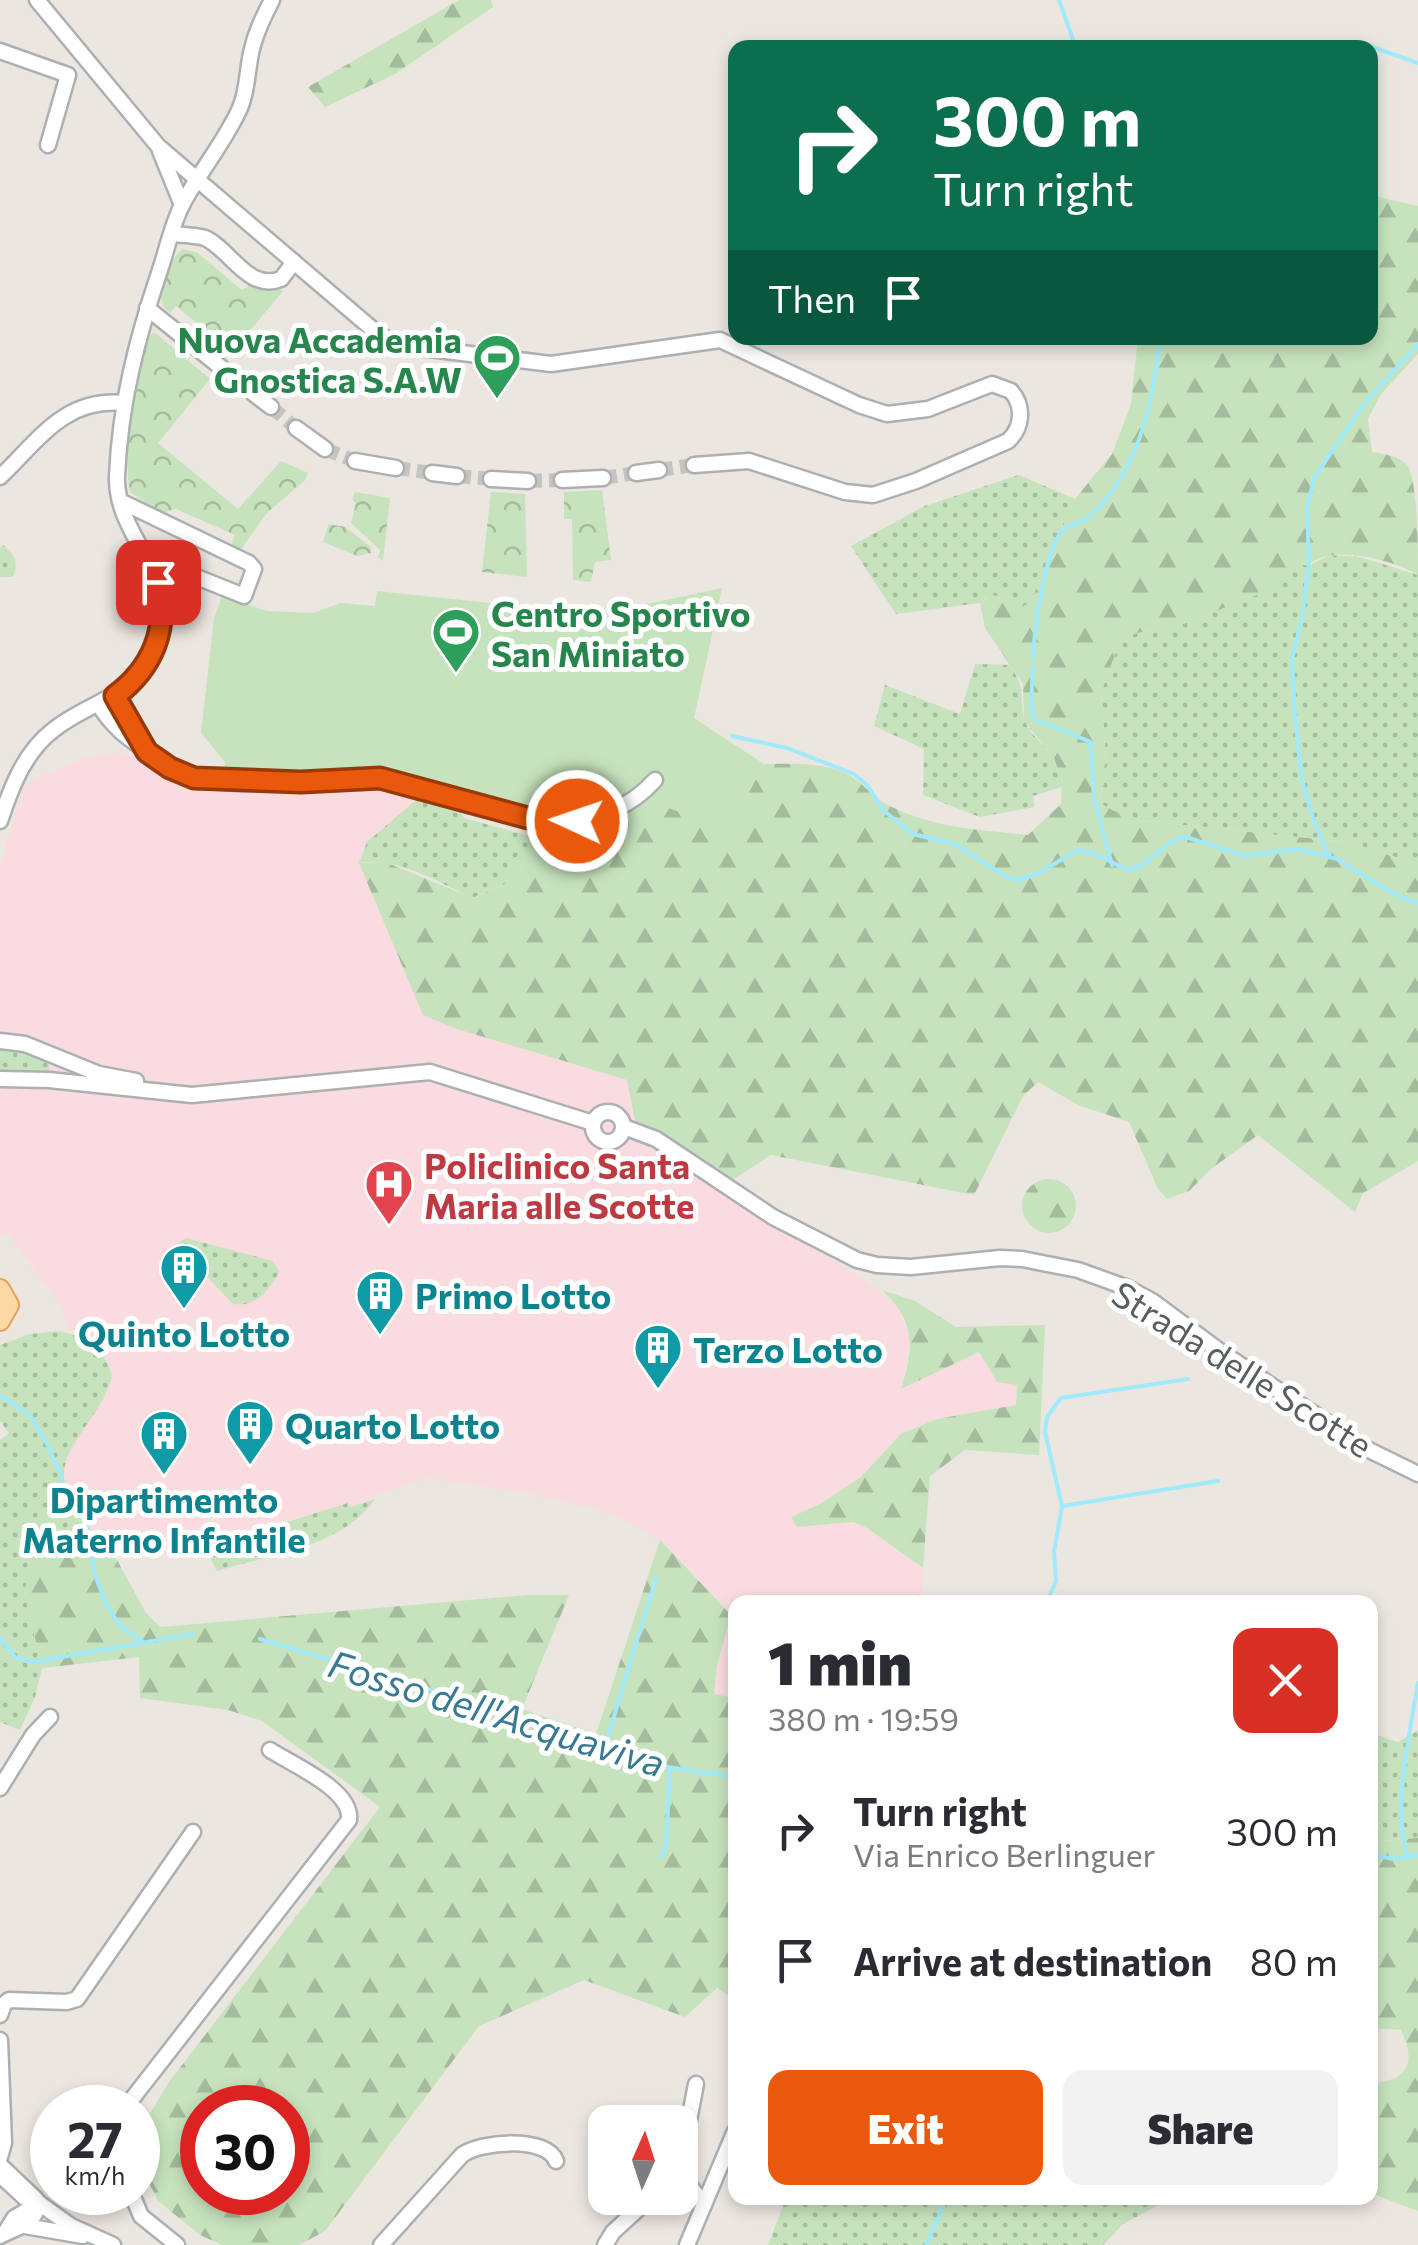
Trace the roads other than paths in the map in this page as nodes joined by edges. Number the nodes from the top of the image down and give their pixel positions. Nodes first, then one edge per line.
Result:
1 (37, 0) edge
2 (272, 0) edge
3 (0, 51) edge
4 (48, 145) dead end
5 (158, 146) junction
6 (198, 180) junction
7 (182, 205) junction
8 (172, 234) junction
9 (294, 262) junction
10 (148, 308) junction
11 (223, 369) tunnel mouth
12 (254, 394) tunnel mouth
13 (123, 403) junction
14 (271, 408) tunnel mouth
15 (296, 428) tunnel mouth
16 (325, 449) tunnel mouth
17 (355, 461) tunnel mouth
18 (694, 465) tunnel mouth
19 (396, 468) tunnel mouth
20 (660, 470) tunnel mouth
21 (432, 473) tunnel mouth
22 (636, 473) tunnel mouth
23 (457, 476) tunnel mouth
24 (0, 477) edge
25 (603, 478) tunnel mouth
26 (491, 479) tunnel mouth
27 (528, 480) tunnel mouth
28 (562, 480) tunnel mouth
29 (120, 502) junction
30 (156, 520) junction
31 (133, 531) junction
32 (156, 574) junction
33 (115, 696) junction
34 (100, 705) junction
35 (147, 752) junction
36 (655, 780) dead end
37 (0, 821) edge
38 (0, 1042) edge
39 (58, 1059) junction
40 (0, 1080) edge
41 (66, 1082) junction
42 (163, 1093) junction
43 (593, 1123) junction
44 (624, 1127) junction
45 (0, 1290) edge
46 (0, 1320) edge
47 (1418, 1474) edge
48 (50, 1716) dead end
49 (270, 1750) dead end
50 (0, 1788) edge
51 (194, 1832) dead end
52 (0, 2016) edge
53 (0, 2040) edge
54 (696, 2084) dead end
55 (143, 2085) edge
56 (692, 2105) edge
57 (728, 2148) edge
58 (0, 2157) edge
59 (556, 2161) dead end
60 (0, 2165) edge
61 (0, 2175) edge
62 (11, 2188) junction
63 (30, 2195) edge
64 (698, 2196) edge
65 (30, 2200) edge
66 (704, 2205) junction
67 (30, 2212) edge
68 (57, 2215) edge
69 (142, 2215) edge
70 (631, 2215) edge
71 (19, 2222) junction
72 (2, 2235) edge
73 (92, 2236) junction
74 (112, 2245) edge
75 (177, 2245) edge
76 (381, 2245) edge
77 (605, 2245) edge
78 (688, 2245) edge

1 - 5 street
2 - 6 street
3 - 4 street
5 - 6 street
5 - 7 street
6 - 7 street
6 - 9 street
7 - 8 street
8 - 9 street
8 - 10 street
9 - 18 street
10 - 11 street
10 - 13 street
12 - 14 street
13 - 24 street
13 - 29 street
15 - 16 street
17 - 19 street
20 - 22 street
21 - 23 street
25 - 28 street
26 - 27 street
29 - 30 street
29 - 31 street
30 - 31 street
30 - 32 street
31 - 32 street
32 - 33 street
33 - 34 street
33 - 35 street
34 - 35 street
34 - 37 street
35 - 36 street
38 - 39 street
39 - 41 street
39 - 42 street
40 - 41 street, Strada delle Scotte
41 - 42 street, Strada delle Scotte
42 - 43 street, Strada delle Scotte
43 - 44 street, Strada delle Scotte
43 - 44 street, Strada delle Scotte
44 - 47 street, Strada delle Scotte
45 - 46 main road
48 - 50 street
49 - 55 street
51 - 52 street
53 - 58 street
54 - 56 street
57 - 66 street
59 - 76 street
60 - 63 street
61 - 62 street
62 - 65 street
62 - 71 street
64 - 66 street
66 - 78 street
67 - 71 street
68 - 73 street
69 - 75 street
70 - 77 street
71 - 72 street
71 - 73 street
73 - 74 street

